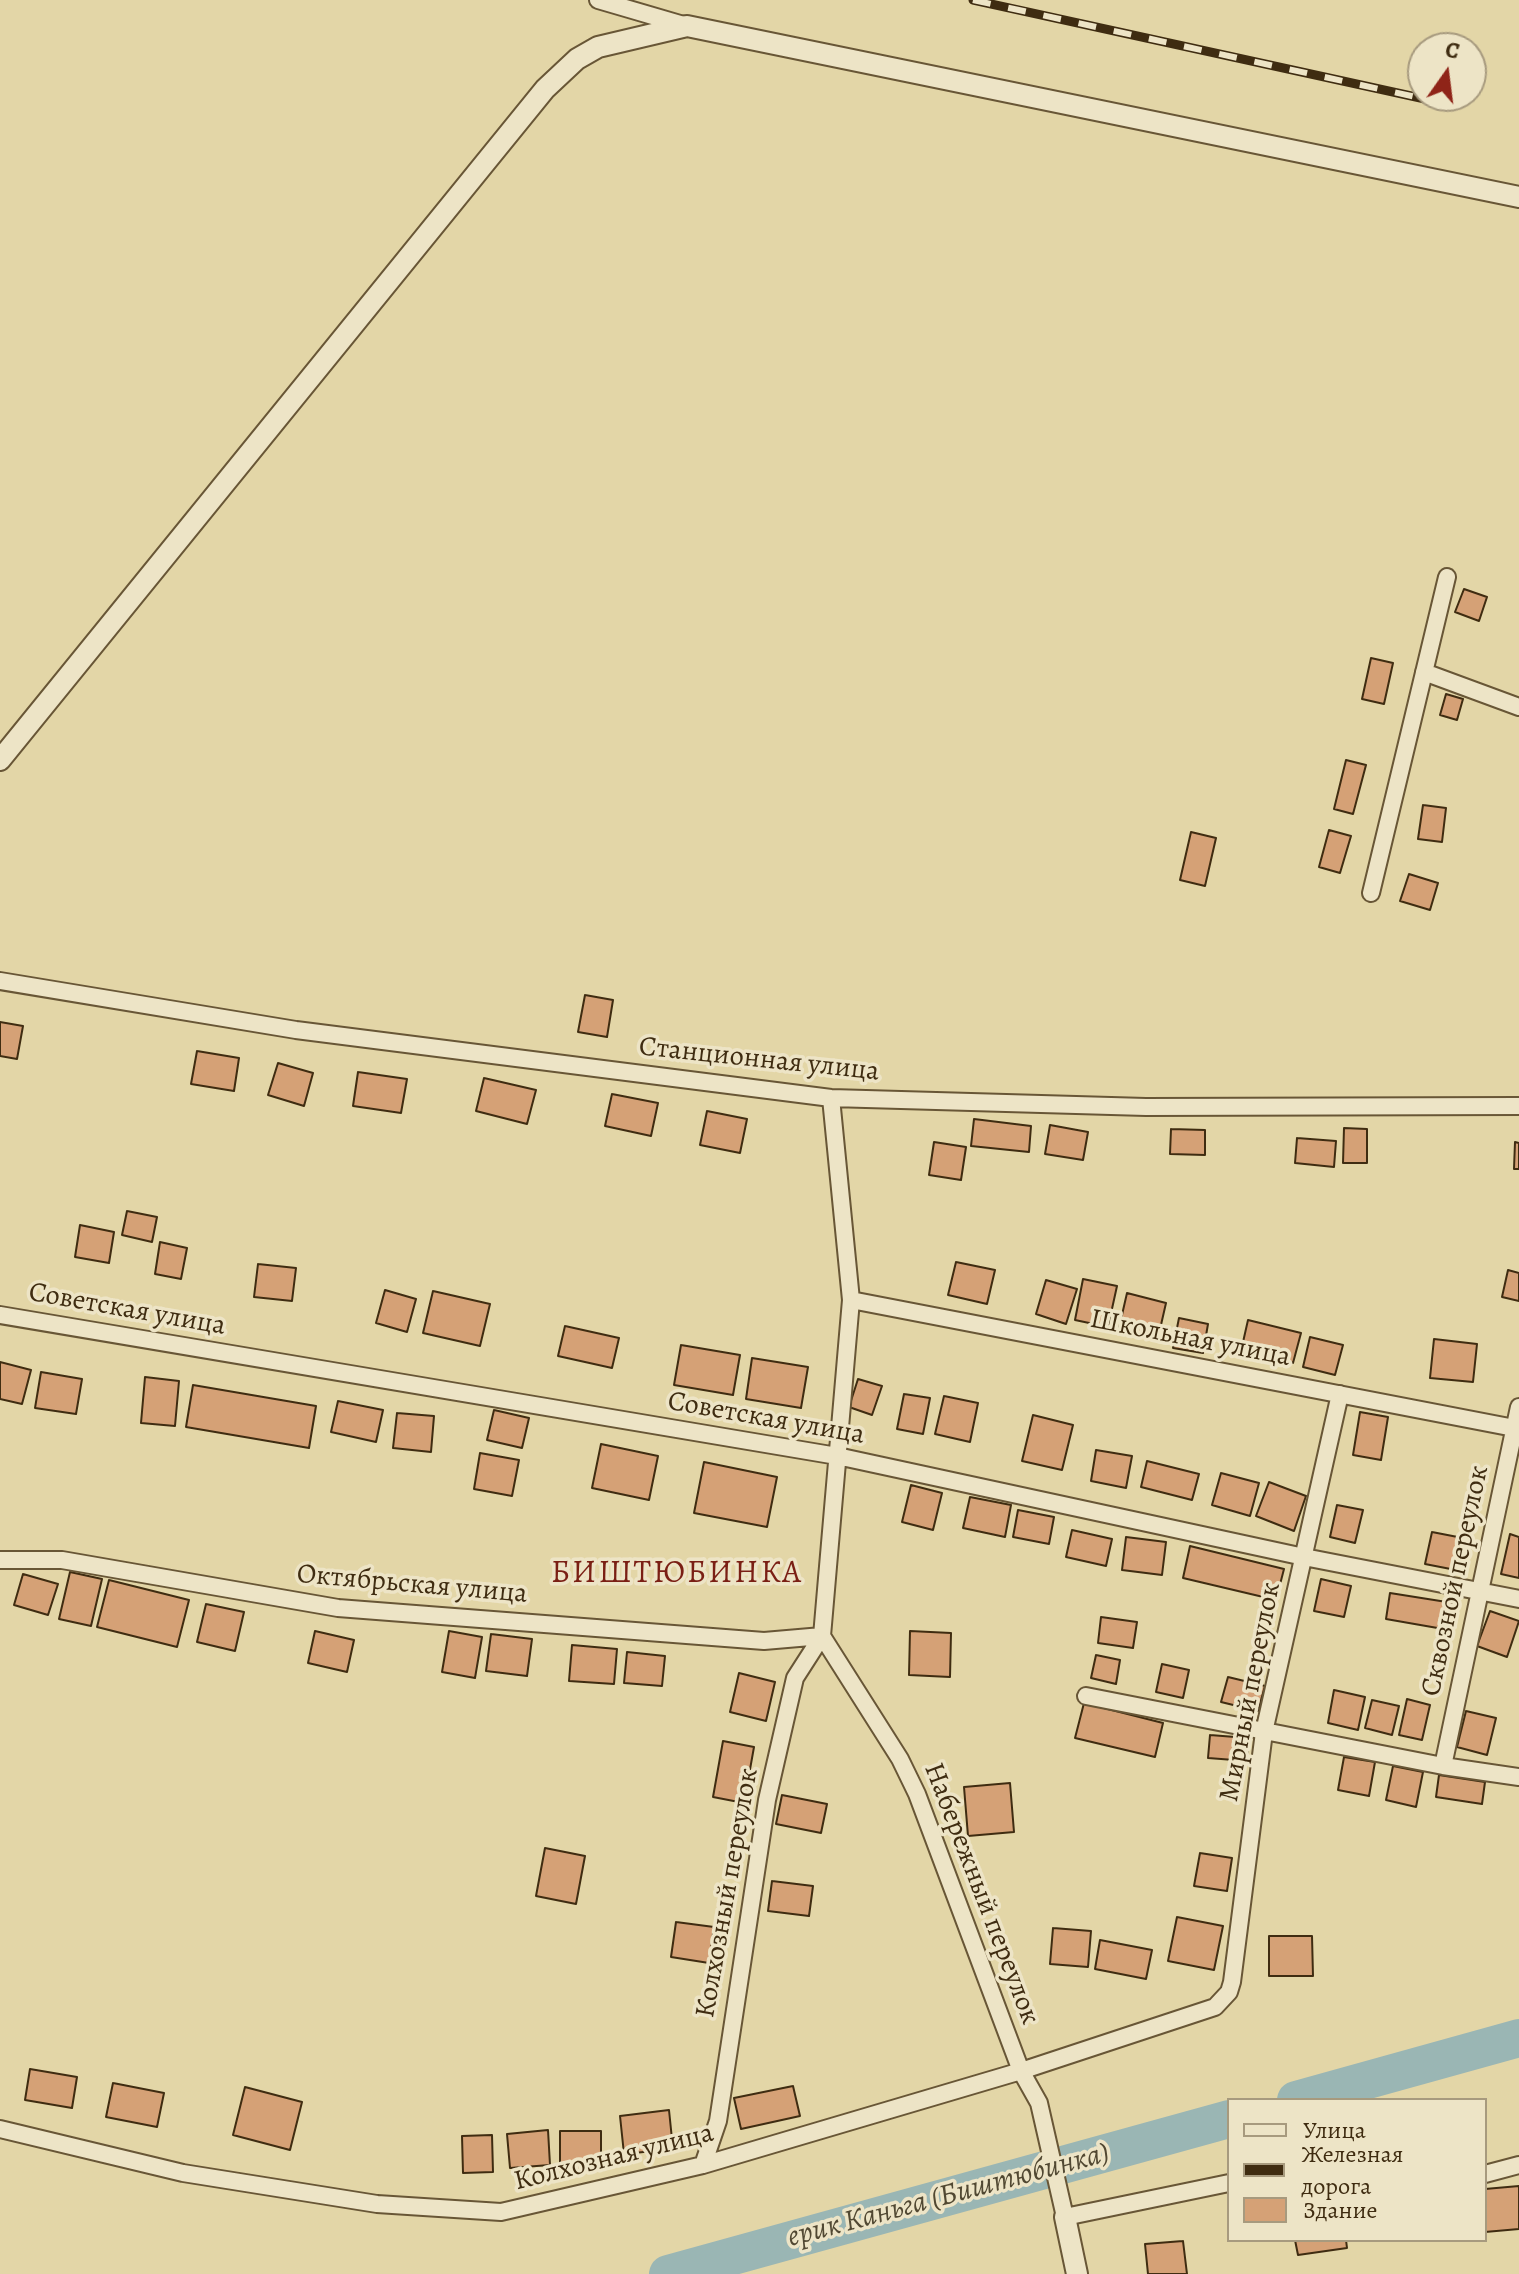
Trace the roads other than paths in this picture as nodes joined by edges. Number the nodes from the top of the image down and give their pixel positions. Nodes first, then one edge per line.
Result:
1 (598, 0) edge
2 (687, 26) junction
3 (1519, 197) edge
4 (1447, 577) dead end
5 (1424, 672) junction
6 (1519, 707) edge
7 (0, 760) edge
8 (1371, 893) dead end
9 (0, 981) edge
10 (831, 1098) junction
11 (1519, 1106) edge
12 (851, 1300) junction
13 (0, 1315) edge
14 (1340, 1394) junction
15 (1519, 1407) edge
16 (1517, 1429) edge
17 (837, 1456) junction
18 (1304, 1557) junction
19 (0, 1560) edge
20 (1481, 1592) junction
21 (1519, 1599) edge
22 (822, 1636) junction
23 (1086, 1696) dead end
24 (1264, 1732) junction
25 (1443, 1766) junction
26 (1519, 1777) edge
27 (1223, 2000) joint
28 (1021, 2071) junction
29 (0, 2129) edge
30 (703, 2165) junction
31 (1519, 2165) edge
32 (1487, 2173) edge
33 (1227, 2183) edge
34 (1065, 2217) junction
35 (1077, 2274) edge

1 - 2 street
2 - 3 street
2 - 7 street
4 - 5 street
5 - 6 street
5 - 8 street
9 - 10 street, Станционная улица
10 - 11 street, Станционная улица
10 - 12 street
12 - 14 street, Школьная улица
12 - 17 street
13 - 17 street, Советская улица
14 - 16 street, Школьная улица
14 - 18 street, Мирный переулок
15 - 16 street, Сквозной переулок
16 - 20 street, Сквозной переулок
17 - 18 street, Советская улица
17 - 22 street
18 - 20 street, Советская улица
18 - 24 street, Мирный переулок
19 - 22 street, Октябрьская улица
20 - 21 street, Советская улица
20 - 25 street, Сквозной переулок
22 - 28 street, Набережный переулок
22 - 30 street, Колхозный переулок
23 - 24 street
24 - 25 street
24 - 27 street, Мирный переулок
25 - 26 street
27 - 28 street, Колхозная улица
28 - 30 street, Колхозная улица
28 - 34 street, Набережный переулок
29 - 30 street, Колхозная улица
31 - 32 street
33 - 34 street
34 - 35 street

